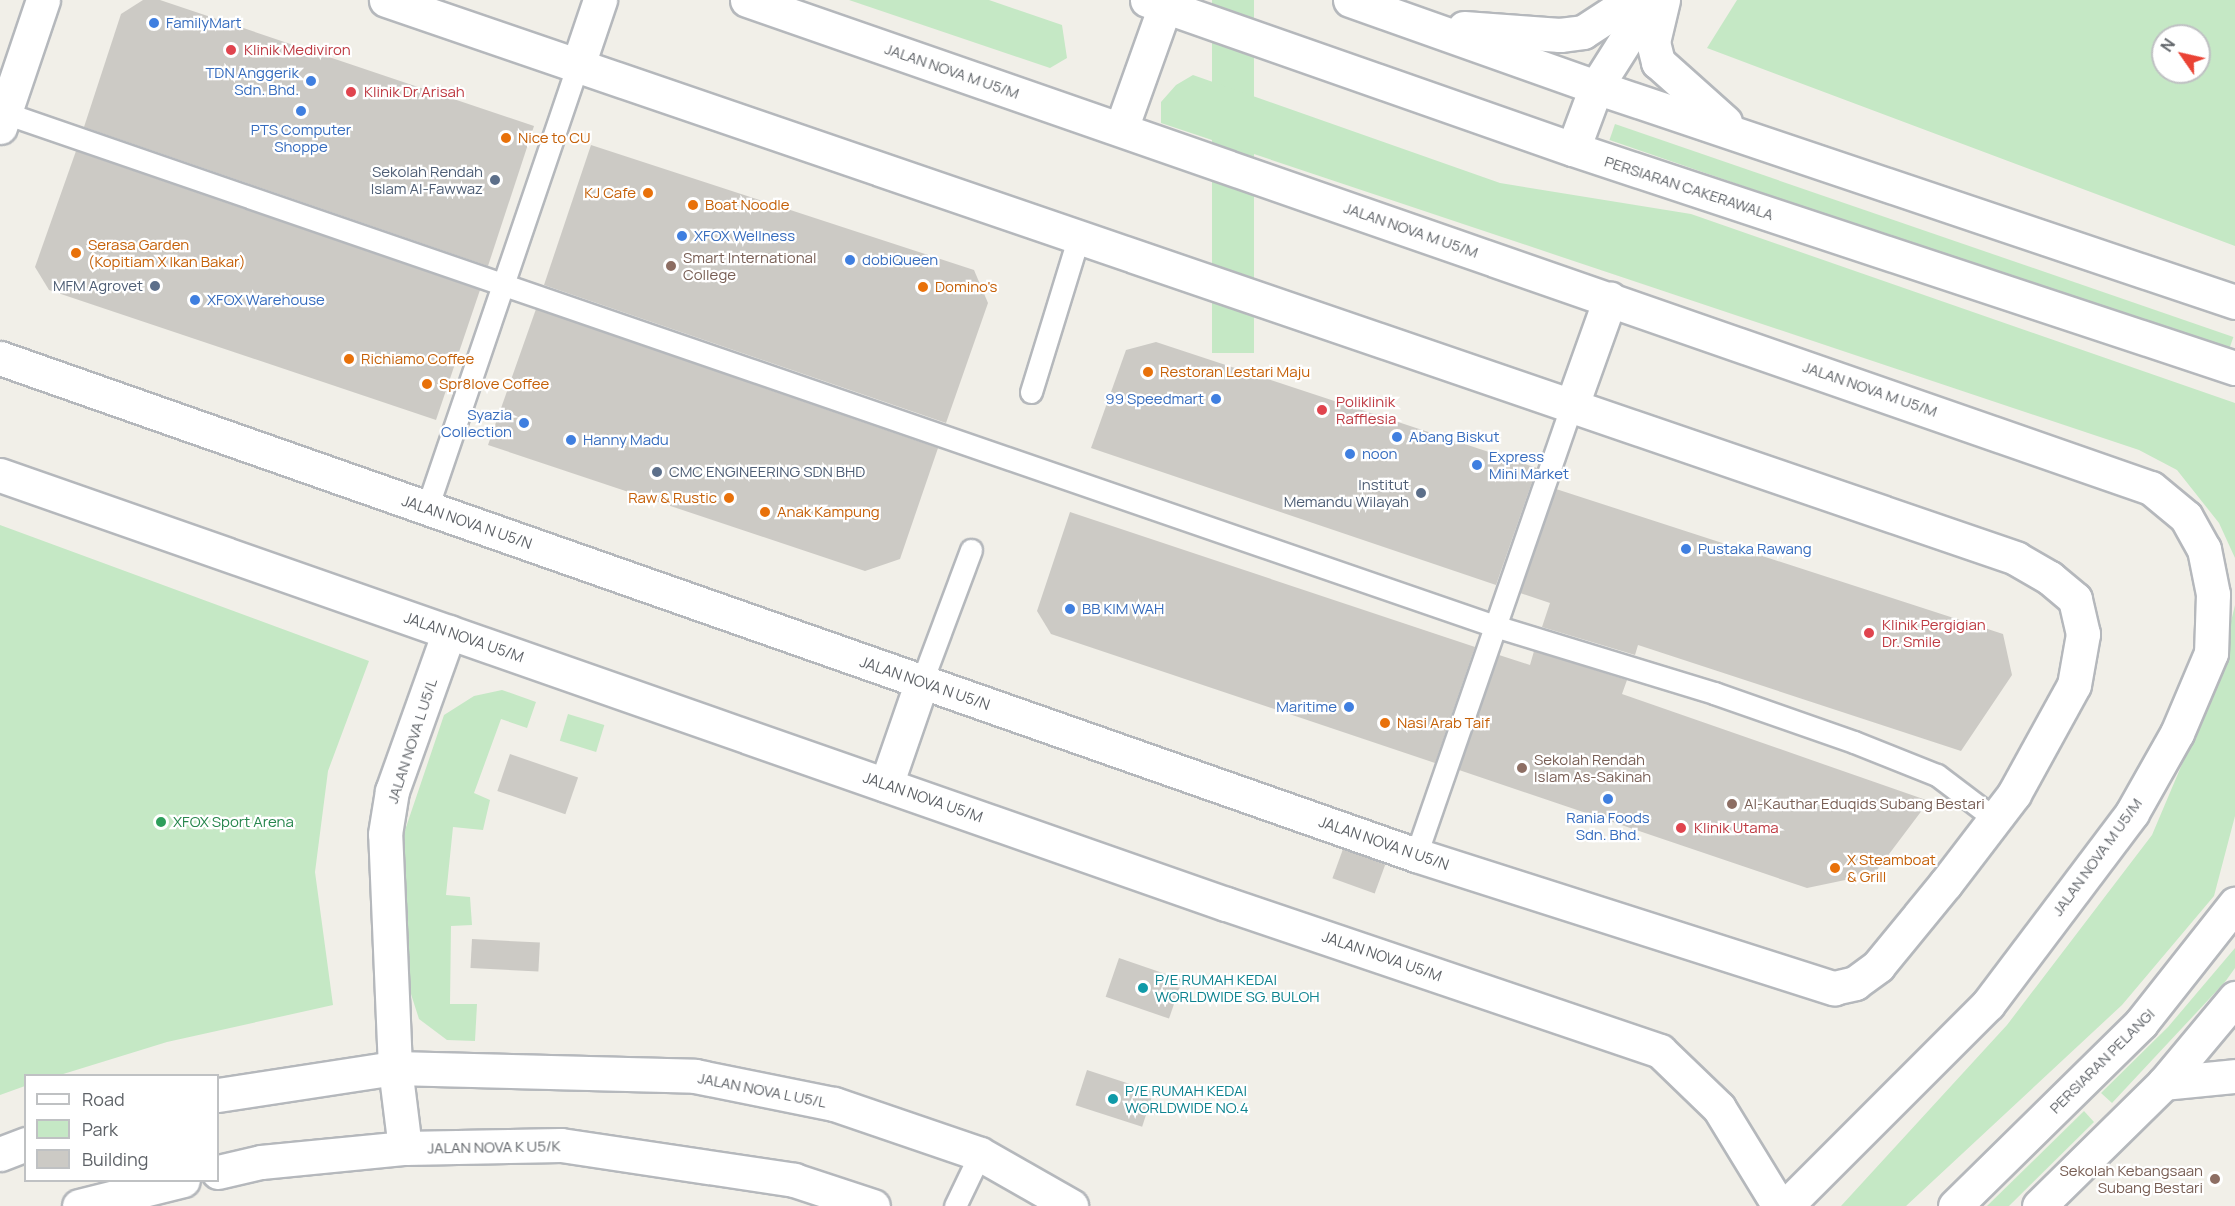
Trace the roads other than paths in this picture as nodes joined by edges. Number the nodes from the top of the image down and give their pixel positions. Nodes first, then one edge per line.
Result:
1 (43, 0) edge
2 (386, 0) edge
3 (600, 0) edge
4 (747, 0) edge
5 (1350, 0) edge
6 (1632, 0) edge
7 (1651, 0) edge
8 (1663, 0) edge
9 (1156, 3) edge
10 (1423, 26) junction
11 (578, 65) junction
12 (1596, 87) junction
13 (2, 120) edge
14 (1120, 129) junction
15 (1738, 133) junction
16 (1573, 149) junction
17 (1079, 236) junction
18 (503, 284) junction
19 (1610, 299) junction
20 (2235, 302) edge
21 (0, 358) edge
22 (2235, 368) edge
23 (1030, 392) dead end
24 (1572, 405) junction
25 (0, 475) edge
26 (427, 508) junction
27 (971, 550) dead end
28 (1495, 626) junction
29 (449, 632) junction
30 (922, 681) junction
31 (886, 784) junction
32 (1995, 819) junction
33 (1416, 855) junction
34 (2235, 904) edge
35 (2235, 998) edge
36 (394, 1068) junction
37 (2235, 1076) edge
38 (2163, 1083) junction
39 (219, 1095) edge
40 (24, 1145) edge
41 (405, 1148) junction
42 (0, 1154) edge
43 (980, 1154) junction
44 (219, 1172) edge
45 (175, 1182) edge
46 (79, 1206) edge
47 (873, 1206) edge
48 (955, 1206) edge
49 (1071, 1206) edge
50 (1779, 1206) edge
51 (1786, 1206) edge
52 (1955, 1206) edge
53 (2039, 1206) edge

1 - 13 street
2 - 11 street
3 - 11 street
4 - 14 street, JALAN NOVA M U5/M
5 - 10 street
6 - 10 street
7 - 12 street
8 - 15 street
9 - 14 street
9 - 16 street, PERSIARAN CAKERAWALA
10 - 12 street
11 - 17 street
11 - 18 lane
12 - 15 street
12 - 16 street
13 - 18 lane
14 - 19 street, JALAN NOVA M U5/M
15 - 20 street
16 - 22 street, PERSIARAN CAKERAWALA
17 - 23 lane
17 - 24 street
18 - 26 lane
18 - 28 lane
19 - 24 street
19 - 51 street, JALAN NOVA M U5/M
21 - 26 street, JALAN NOVA N U5/N
24 - 28 lane
24 - 32 street
25 - 29 street, JALAN NOVA U5/M
26 - 30 street, JALAN NOVA N U5/N
27 - 30 lane
28 - 32 lane
28 - 33 lane
29 - 31 street, JALAN NOVA U5/M
29 - 36 street, JALAN NOVA L U5/L
30 - 31 street
30 - 33 street, JALAN NOVA N U5/N
31 - 50 street, JALAN NOVA U5/M
32 - 33 street, JALAN NOVA N U5/N
34 - 52 street, PERSIARAN PELANGI
35 - 38 street
36 - 39 street, JALAN NOVA L U5/L
36 - 41 street
36 - 43 street, JALAN NOVA L U5/L
37 - 38 street
38 - 53 street
40 - 42 street
41 - 44 street, JALAN NOVA K U5/K
41 - 47 street, JALAN NOVA K U5/K
43 - 48 lane
43 - 49 street, JALAN NOVA L U5/L
45 - 46 street

